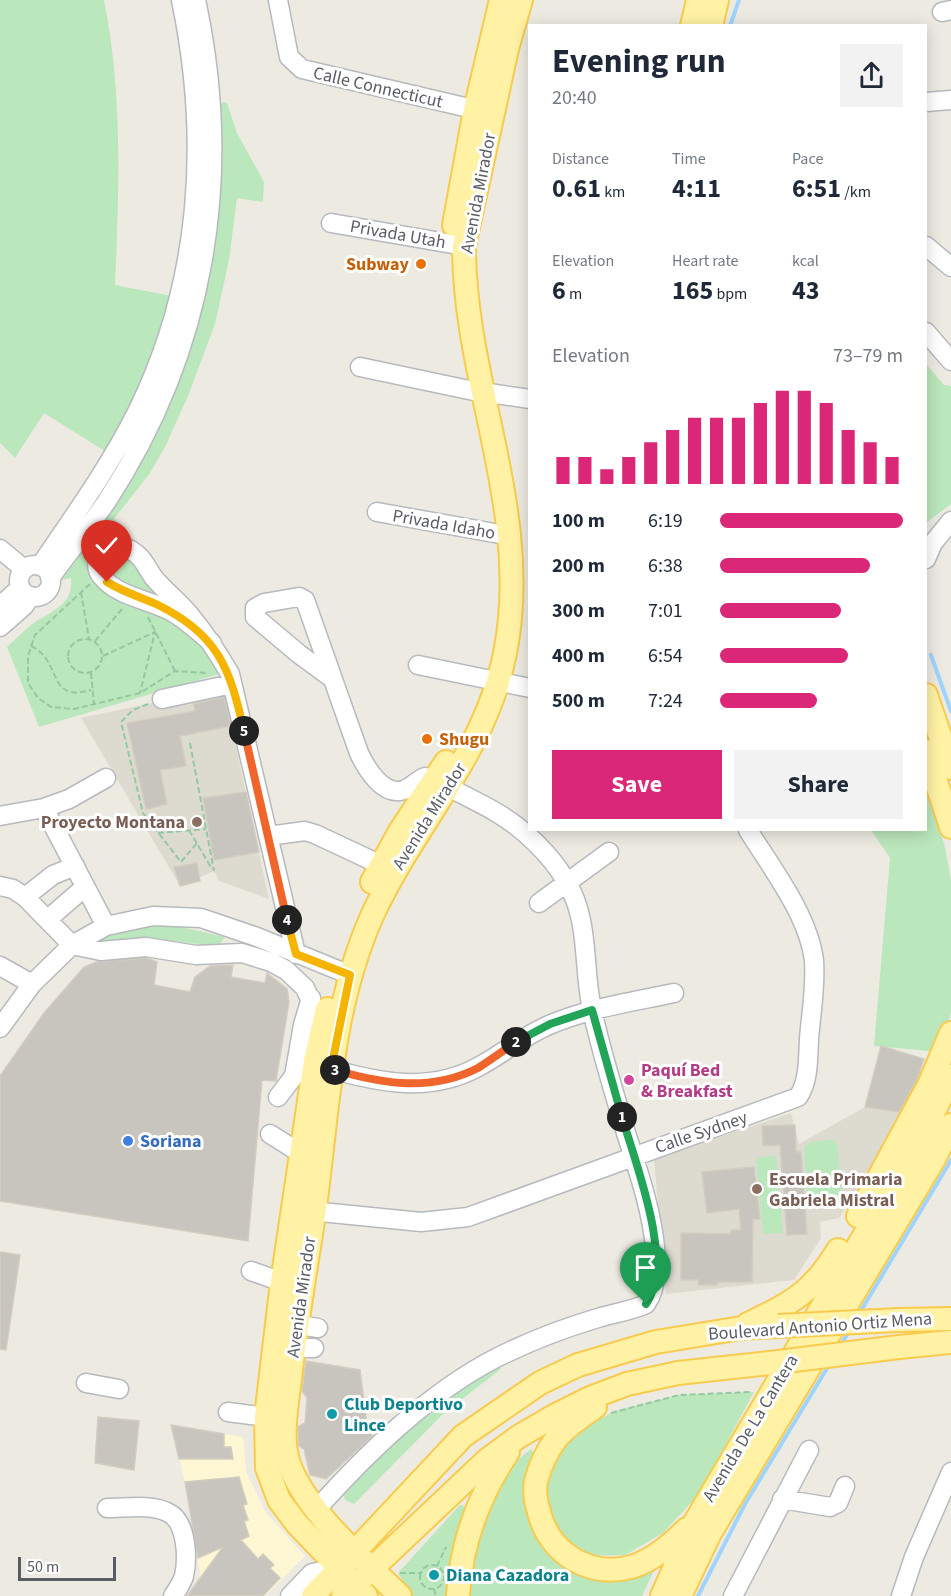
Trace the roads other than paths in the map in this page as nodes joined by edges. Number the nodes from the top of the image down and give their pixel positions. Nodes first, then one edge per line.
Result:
1 (181, 0) edge
2 (196, 0) edge
3 (278, 0) edge
4 (501, 0) edge
5 (521, 0) edge
6 (698, 0) edge
7 (717, 0) edge
8 (692, 24) edge
9 (711, 24) edge
10 (194, 28) junction
11 (951, 100) edge
12 (927, 102) edge
13 (485, 112) junction
14 (331, 222) dead end
15 (457, 245) junction
16 (927, 247) edge
17 (949, 264) edge
18 (927, 333) edge
19 (951, 361) edge
20 (360, 367) dead end
21 (476, 391) junction
22 (528, 399) edge
23 (377, 512) dead end
24 (951, 521) edge
25 (504, 535) junction
26 (0, 549) edge
27 (927, 558) edge
28 (38, 571) junction
29 (26, 592) junction
30 (0, 606) edge
31 (0, 627) edge
32 (212, 643) junction
33 (418, 665) dead end
34 (231, 679) junction
35 (333, 679) junction
36 (491, 680) junction
37 (528, 688) edge
38 (927, 697) edge
39 (162, 699) road end
40 (927, 754) edge
41 (951, 768) edge
42 (106, 778) dead end
43 (441, 784) junction
44 (44, 808) junction
45 (0, 816) edge
46 (951, 827) edge
47 (749, 831) edge
48 (268, 836) junction
49 (609, 852) dead end
50 (381, 865) junction
51 (75, 866) junction
52 (567, 882) junction
53 (0, 886) edge
54 (85, 887) junction
55 (25, 897) junction
56 (539, 903) dead end
57 (48, 919) junction
58 (106, 926) junction
59 (257, 937) junction
60 (72, 945) junction
61 (296, 954) junction
62 (255, 956) junction
63 (0, 966) edge
64 (343, 972) junction
65 (32, 984) junction
66 (675, 993) dead end
67 (311, 998) junction
68 (6, 1008) edge
69 (592, 1010) junction
70 (0, 1028) edge
71 (323, 1028) junction
72 (951, 1033) edge
73 (323, 1065) junction
74 (294, 1076) junction
75 (951, 1076) edge
76 (278, 1096) dead end
77 (951, 1125) edge
78 (270, 1134) dead end
79 (300, 1153) junction
80 (634, 1156) junction
81 (303, 1210) junction
82 (252, 1268) dead end
83 (284, 1273) junction
84 (951, 1318) edge
85 (741, 1328) junction
86 (951, 1342) edge
87 (86, 1383) dead end
88 (627, 1384) junction
89 (120, 1389) dead end
90 (228, 1412) dead end
91 (266, 1417) junction
92 (518, 1437) junction
93 (809, 1450) dead end
94 (951, 1472) edge
95 (845, 1486) dead end
96 (946, 1496) edge
97 (782, 1498) junction
98 (107, 1508) dead end
99 (315, 1511) junction
100 (695, 1522) junction
101 (356, 1551) junction
102 (338, 1568) junction
103 (399, 1587) edge
104 (358, 1588) edge
105 (173, 1596) edge
106 (290, 1596) edge
107 (314, 1596) edge
108 (458, 1596) edge
109 (662, 1596) edge
110 (680, 1596) edge
111 (733, 1596) edge
112 (901, 1596) edge

1 - 10 street
2 - 10 street
3 - 13 street, Calle Connecticut
4 - 13 main road, Avenida Mirador
5 - 13 main road, Avenida Mirador
6 - 8 main road
7 - 9 main road
10 - 28 street
11 - 12 street
13 - 15 main road, Avenida Mirador
14 - 15 street, Privada Utah
15 - 21 main road, Avenida Mirador
16 - 17 street
18 - 19 street
20 - 21 street
21 - 22 street
21 - 25 main road, Avenida Mirador
23 - 25 street, Privada Idaho
24 - 27 street
25 - 36 main road, Avenida Mirador
26 - 28 street
28 - 29 street
28 - 29 street
29 - 30 street
29 - 31 street
32 - 32 street
32 - 34 street
33 - 36 street
34 - 39 street
34 - 48 street
35 - 35 street
35 - 43 street
36 - 37 street
36 - 43 main road, Avenida Mirador
38 - 41 main road
40 - 46 main road
42 - 44 street
43 - 50 main road, Avenida Mirador
43 - 52 street
43 - 64 main road, Avenida Mirador
44 - 45 street
44 - 51 street
47 - 80 street, Calle Sydney
48 - 50 street
48 - 61 street
49 - 52 street
50 - 64 main road, Avenida Mirador
51 - 54 street
51 - 55 street
52 - 56 street
52 - 69 street
53 - 55 street
54 - 57 street
54 - 58 street
55 - 57 street
57 - 60 street
58 - 59 street
58 - 60 street
59 - 61 street
59 - 62 street
60 - 62 street
60 - 65 street
61 - 64 street
62 - 67 street
63 - 65 street
64 - 71 main road, Avenida Mirador
64 - 73 main road, Avenida Mirador
65 - 68 street
66 - 69 street
67 - 71 street
67 - 74 street
68 - 70 street
69 - 73 street
69 - 80 street
71 - 73 main road, Avenida Mirador
72 - 85 main road
73 - 74 street
73 - 79 main road, Avenida Mirador
73 - 81 main road, Avenida Mirador
74 - 76 street
75 - 100 main road, Avenida De La Cantera
77 - 110 main road, Avenida De La Cantera
78 - 79 street
79 - 81 main road, Avenida Mirador
80 - 81 street, Calle Sydney
80 - 99 street
81 - 83 main road, Avenida Mirador
81 - 99 main road, Avenida Mirador
82 - 83 street
83 - 91 main road, Avenida Mirador
84 - 85 main road, Boulevard Antonio Ortiz Mena, bridge
85 - 101 main road, Boulevard Antonio Ortiz Mena
86 - 88 main road, Boulevard Antonio Ortiz Mena, bridge
87 - 89 street
88 - 92 main road, Boulevard Antonio Ortiz Mena
88 - 100 main road
90 - 91 street
91 - 102 main road, Avenida Mirador
92 - 104 main road, Boulevard Antonio Ortiz Mena
92 - 108 main road
93 - 97 street
94 - 96 street
95 - 97 street
96 - 112 street
97 - 111 street
98 - 105 street
99 - 101 main road, Avenida Mirador
100 - 109 main road, Avenida De La Cantera
101 - 102 main road, Boulevard Antonio Ortiz Mena
101 - 104 main road, Avenida Mirador
102 - 104 main road, Avenida Mirador
102 - 106 street, Boulevard Antonio Ortiz Mena
102 - 107 main road, Boulevard Antonio Ortiz Mena
103 - 104 main road, Avenida Mirador

